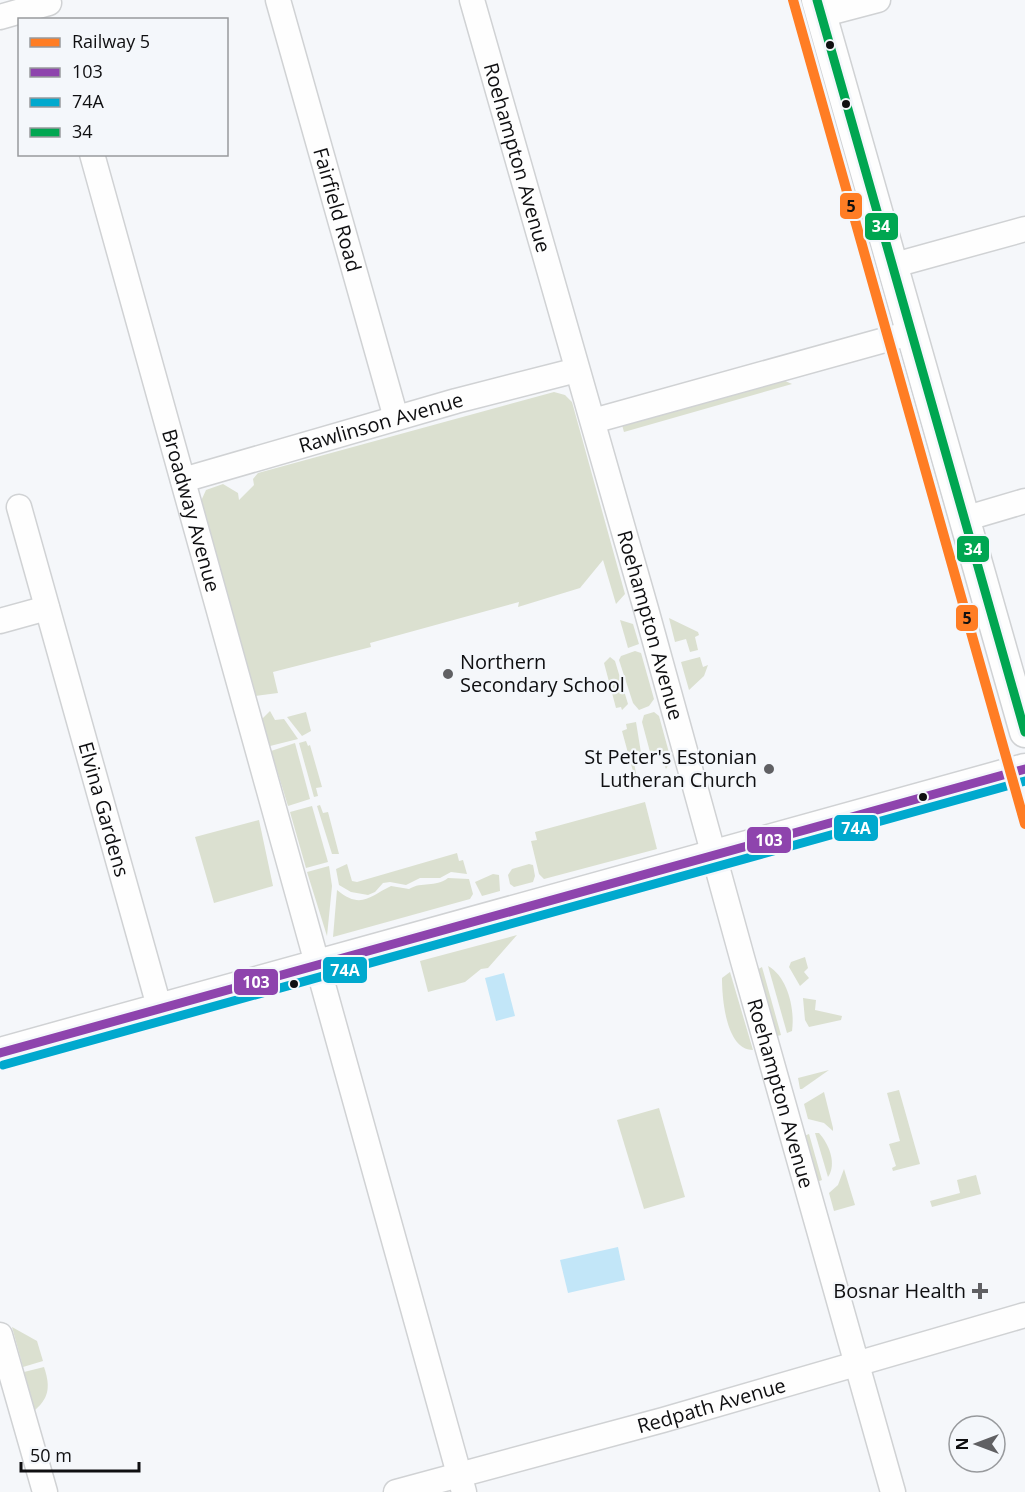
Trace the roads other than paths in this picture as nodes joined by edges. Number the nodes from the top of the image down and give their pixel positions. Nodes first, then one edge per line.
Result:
1 (278, 0) edge
2 (472, 0) edge
3 (878, 0) edge
4 (51, 8) edge
5 (819, 8) edge
6 (0, 17) edge
7 (93, 156) edge
8 (1025, 229) edge
9 (891, 266) junction
10 (910, 333) junction
11 (577, 370) junction
12 (396, 418) junction
13 (592, 422) junction
14 (183, 480) junction
15 (1025, 501) edge
16 (19, 507) dead end
17 (964, 519) junction
18 (47, 608) junction
19 (0, 621) edge
20 (1025, 732) edge
21 (1025, 769) edge
22 (716, 856) junction
23 (318, 966) junction
24 (160, 1010) junction
25 (0, 1053) edge
26 (1025, 1315) edge
27 (0, 1335) edge
28 (856, 1362) junction
29 (461, 1483) edge
30 (45, 1492) edge
31 (396, 1492) edge
32 (893, 1492) edge

1 - 12 street, Fairfield Road
2 - 11 street, Roehampton Avenue
3 - 5 street
4 - 6 street
5 - 9 main road
7 - 14 street, Broadway Avenue
8 - 9 street
9 - 10 main road
10 - 13 street
10 - 17 main road
11 - 12 street, Rawlinson Avenue
11 - 13 street, Roehampton Avenue
12 - 14 street, Rawlinson Avenue
13 - 22 street, Roehampton Avenue
14 - 23 street, Broadway Avenue
15 - 17 street
16 - 18 street, Elvina Gardens
17 - 20 main road
18 - 19 street
18 - 24 street, Elvina Gardens
21 - 22 main road
22 - 23 main road
22 - 28 street, Roehampton Avenue
23 - 24 main road
23 - 29 street, Broadway Avenue
24 - 25 main road
26 - 28 street, Redpath Avenue
27 - 30 street
28 - 29 street, Redpath Avenue
28 - 32 street, Roehampton Avenue
29 - 31 street, Redpath Avenue

